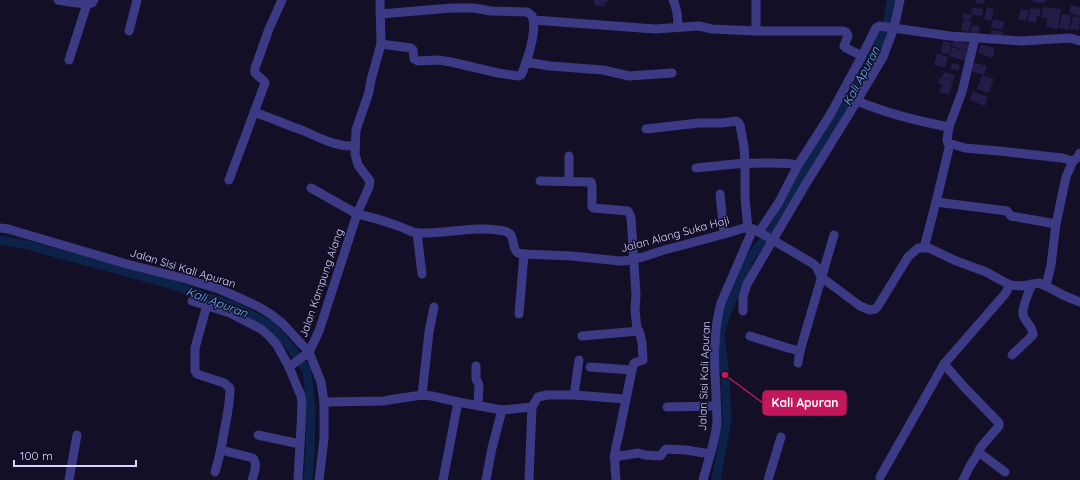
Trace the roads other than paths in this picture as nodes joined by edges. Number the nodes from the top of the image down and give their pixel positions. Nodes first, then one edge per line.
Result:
1 (58, 0) edge
2 (137, 0) edge
3 (282, 0) edge
4 (380, 0) edge
5 (673, 0) edge
6 (756, 0) edge
7 (900, 0) edge
8 (90, 2) edge
9 (380, 14) junction
10 (533, 20) junction
11 (678, 27) junction
12 (893, 28) junction
13 (129, 30) dead end
14 (756, 32) junction
15 (975, 38) junction
16 (1080, 41) edge
17 (381, 44) junction
18 (862, 56) junction
19 (69, 60) dead end
20 (526, 62) junction
21 (672, 73) dead end
22 (857, 101) junction
23 (254, 112) junction
24 (949, 127) junction
25 (646, 129) dead end
26 (950, 144) junction
27 (355, 146) junction
28 (1080, 153) edge
29 (569, 156) dead end
30 (1073, 161) junction
31 (745, 163) junction
32 (798, 165) junction
33 (696, 168) dead end
34 (229, 180) dead end
35 (540, 181) dead end
36 (570, 182) junction
37 (311, 188) dead end
38 (720, 194) dead end
39 (936, 202) junction
40 (357, 214) junction
41 (1056, 224) junction
42 (0, 228) edge
43 (417, 233) junction
44 (724, 234) junction
45 (761, 234) junction
46 (834, 235) dead end
47 (924, 248) junction
48 (524, 254) junction
49 (634, 260) junction
50 (422, 274) dead end
51 (821, 277) junction
52 (1032, 284) junction
53 (1010, 286) junction
54 (1046, 286) junction
55 (192, 301) dead end
56 (1080, 302) edge
57 (207, 305) junction
58 (434, 307) dead end
59 (743, 311) dead end
60 (519, 314) dead end
61 (639, 331) junction
62 (582, 336) dead end
63 (750, 336) dead end
64 (800, 351) junction
65 (306, 354) junction
66 (1012, 355) dead end
67 (578, 360) dead end
68 (798, 363) dead end
69 (944, 364) junction
70 (291, 365) junction
71 (476, 366) dead end
72 (590, 367) dead end
73 (632, 370) junction
74 (422, 395) junction
75 (574, 395) junction
76 (626, 399) junction
77 (324, 402) junction
78 (458, 402) junction
79 (478, 405) junction
80 (716, 406) junction
81 (532, 407) junction
82 (667, 407) dead end
83 (502, 410) junction
84 (77, 435) dead end
85 (258, 435) dead end
86 (781, 437) dead end
87 (300, 444) junction
88 (221, 450) junction
89 (980, 452) junction
90 (710, 454) junction
91 (614, 456) junction
92 (215, 472) dead end
93 (1005, 472) dead end
94 (880, 478) dead end
95 (69, 480) edge
96 (252, 480) edge
97 (298, 480) edge
98 (319, 480) edge
99 (443, 480) edge
100 (486, 480) edge
101 (529, 480) edge
102 (616, 480) edge
103 (703, 480) edge
104 (768, 480) edge
105 (963, 480) edge

1 - 8 street
2 - 13 street
3 - 23 street
4 - 9 street
5 - 11 street
6 - 14 street
7 - 12 street
8 - 19 street
9 - 10 street
9 - 17 street
10 - 11 street
10 - 20 street
11 - 14 street
12 - 15 street
12 - 18 street
12 - 22 street
14 - 18 street
15 - 16 street
15 - 24 street
17 - 20 street
17 - 27 street
18 - 32 street
20 - 21 street
22 - 24 street
22 - 45 street
23 - 27 street
23 - 34 street
24 - 26 street
25 - 31 street
26 - 30 street
26 - 39 street
27 - 40 street
28 - 30 street
29 - 36 street
30 - 41 street
31 - 32 street
31 - 33 street
31 - 45 street
32 - 45 street
35 - 36 street
36 - 49 street
37 - 40 street
38 - 44 street
39 - 41 street
39 - 47 street
40 - 43 street
40 - 65 street, Jalan Kampung Alang
41 - 54 street
42 - 65 street, Jalan Sisi Kali Apuran
43 - 48 street
43 - 50 street
44 - 45 street, Jalan Alang Suka Haji
44 - 49 street, Jalan Alang Suka Haji
45 - 51 street
45 - 59 street
45 - 80 street, Jalan Sisi Kali Apuran
46 - 51 street
47 - 51 street
47 - 53 street
48 - 49 street, Jalan Alang Suka Haji
48 - 60 street
49 - 61 street
51 - 64 street
52 - 53 street
52 - 54 street
52 - 66 street
53 - 69 street
54 - 56 street
55 - 57 street
57 - 70 street
57 - 88 street
58 - 74 street
61 - 62 street
61 - 73 street
63 - 64 street
64 - 68 street
65 - 70 street
65 - 77 street, Jalan Sisi Kali Apuran
67 - 75 street
69 - 89 street
69 - 94 street
70 - 87 street
71 - 79 street
72 - 73 street
73 - 76 street
74 - 77 street
74 - 78 street
75 - 76 street
75 - 81 street
76 - 91 street
77 - 98 street, Jalan Sisi Kali Apuran
78 - 79 street
78 - 99 street
79 - 83 street
80 - 82 street
80 - 90 street, Jalan Sisi Kali Apuran
81 - 83 street
81 - 101 street
83 - 100 street
84 - 95 street
85 - 87 street
86 - 104 street
87 - 97 street
88 - 92 street
88 - 96 street
89 - 93 street
89 - 105 street
90 - 91 street
90 - 103 street, Jalan Sisi Kali Apuran
91 - 102 street

